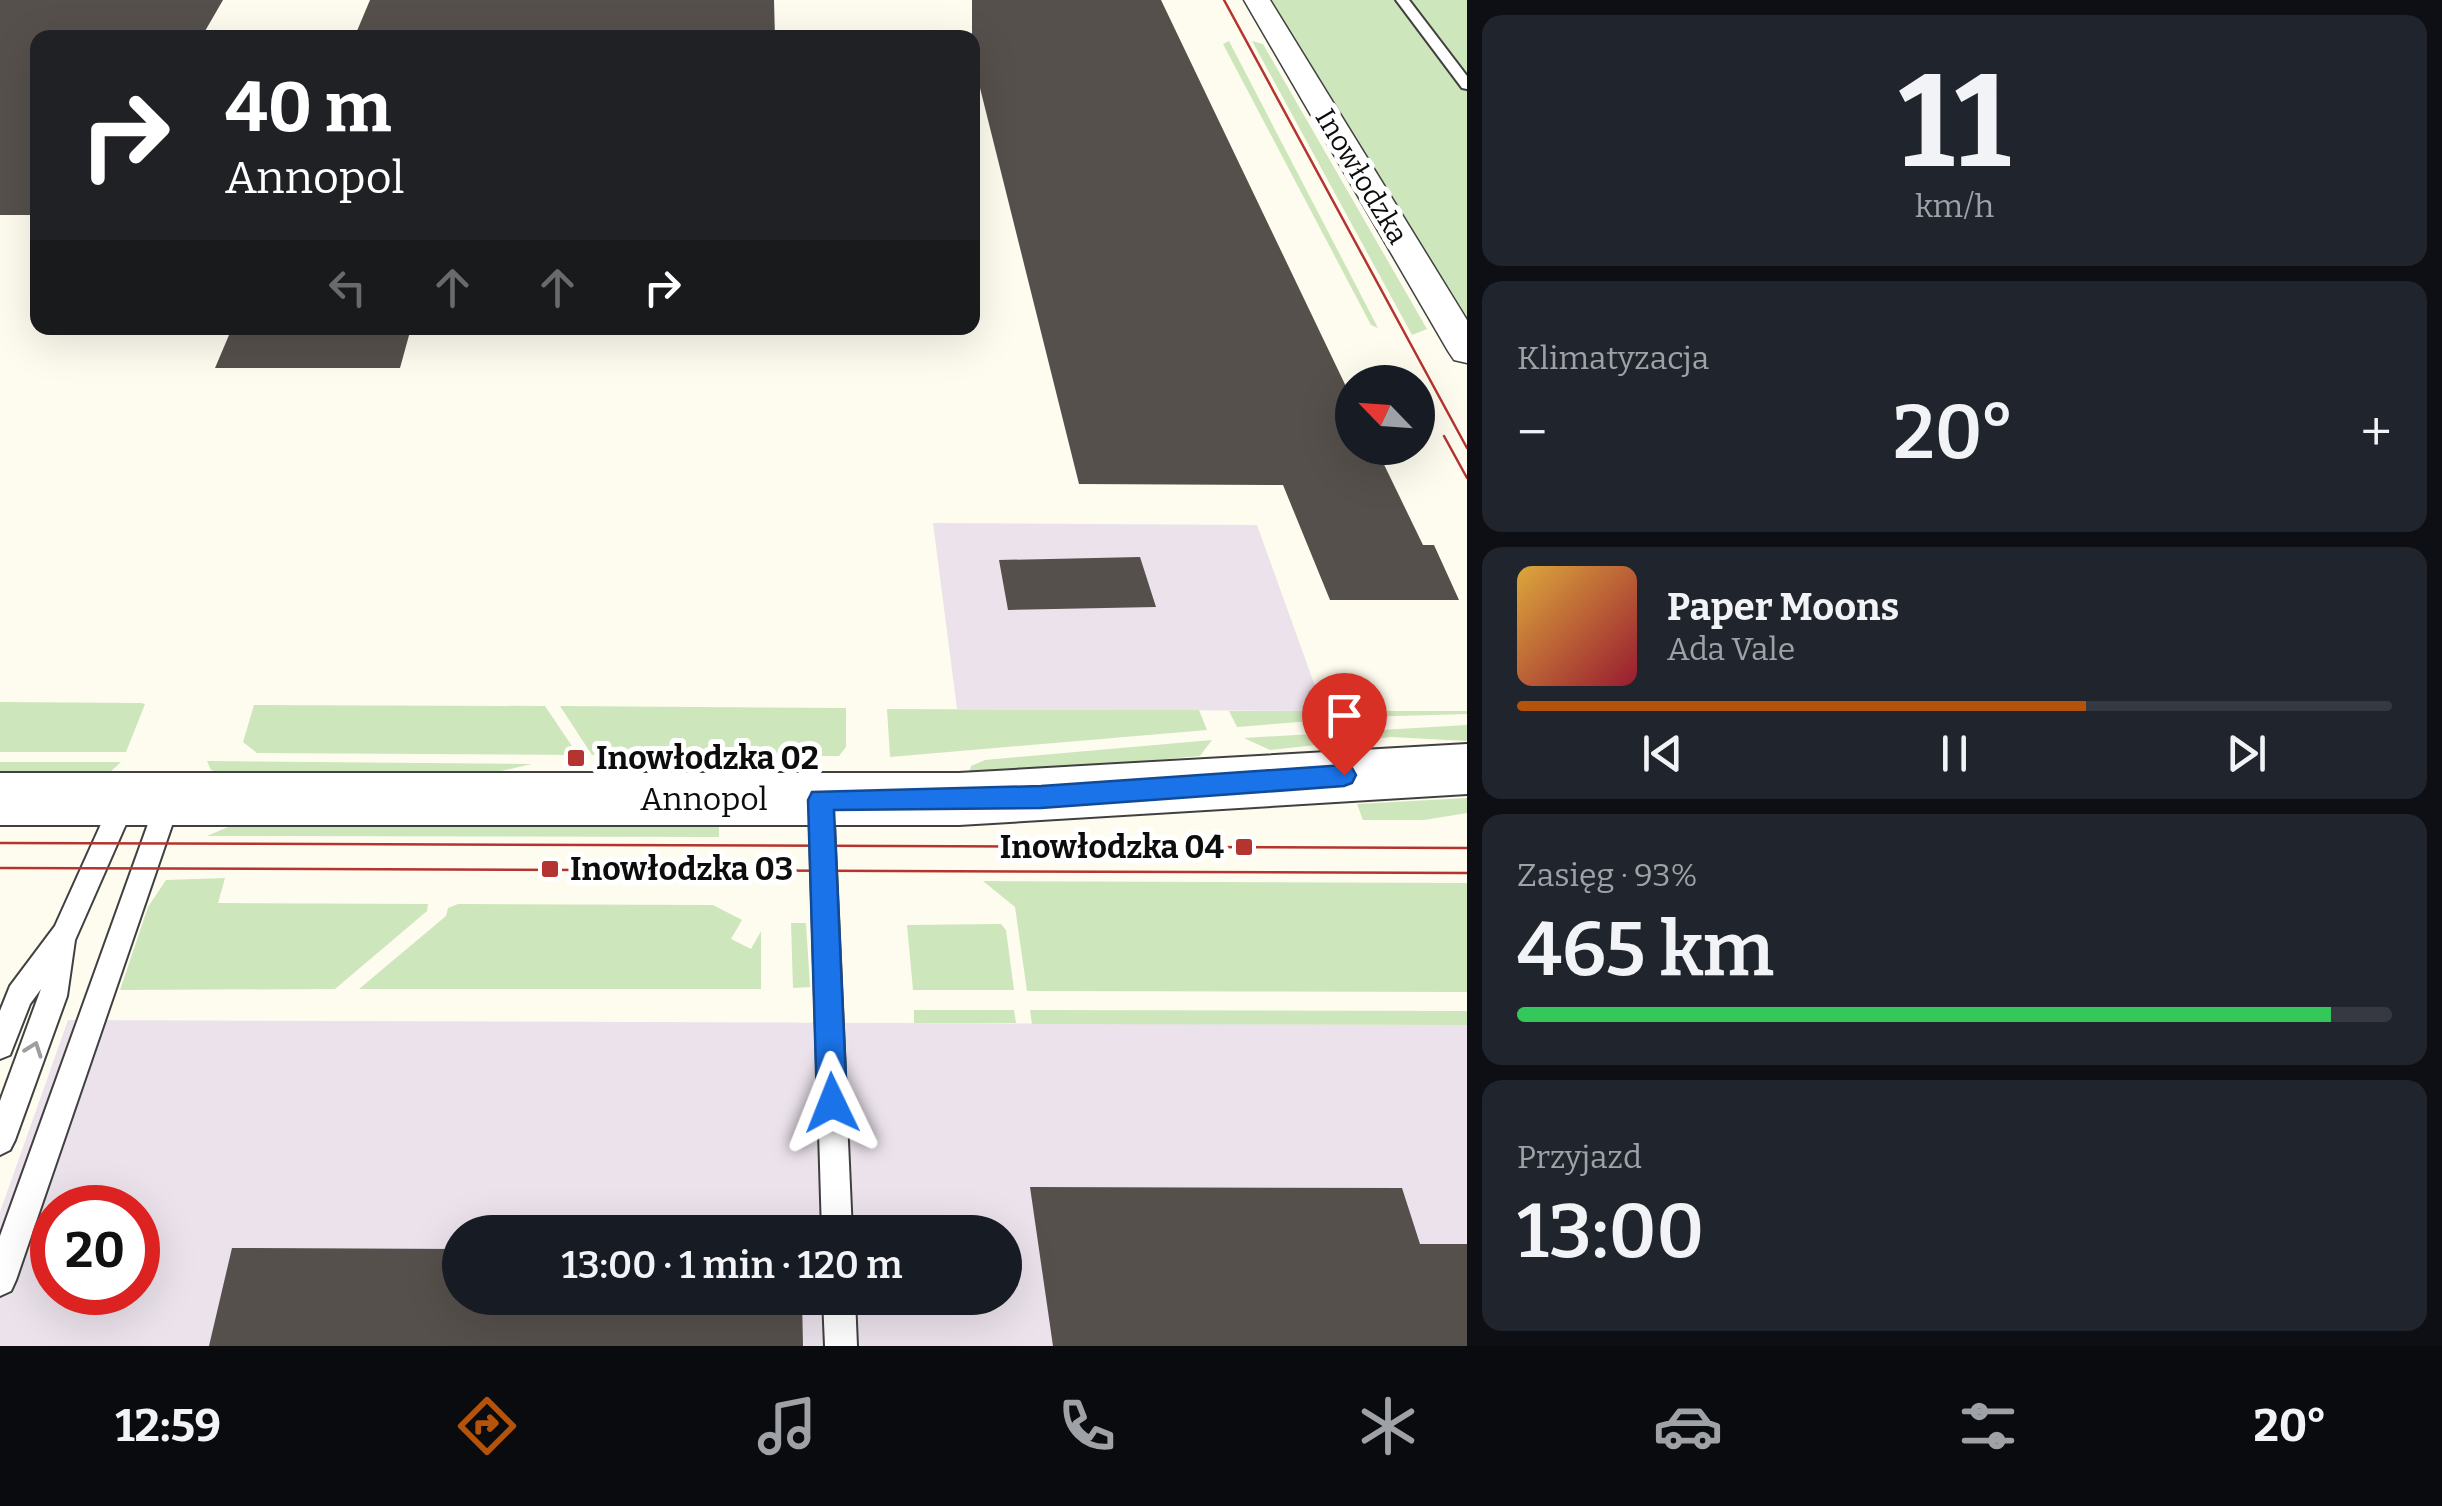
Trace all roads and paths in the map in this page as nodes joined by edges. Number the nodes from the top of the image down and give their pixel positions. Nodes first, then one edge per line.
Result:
1 (1257, 0) edge
2 (1402, 0) edge
3 (1467, 85) edge
4 (1467, 351) edge
5 (1467, 769) edge
6 (0, 799) edge
7 (147, 799) junction
8 (821, 800) junction
9 (64, 935) junction
10 (0, 1045) edge
11 (0, 1140) edge
12 (836, 1215) edge
13 (0, 1280) edge
14 (840, 1315) edge
15 (841, 1346) edge

1 - 4 street, Inowłodzka
2 - 3 lane
5 - 8 street, Annopol
6 - 7 street, Annopol
7 - 8 street, Annopol
7 - 9 lane
7 - 13 lane
8 - 12 lane
9 - 10 lane
11 -> 9 lane
14 - 15 lane

